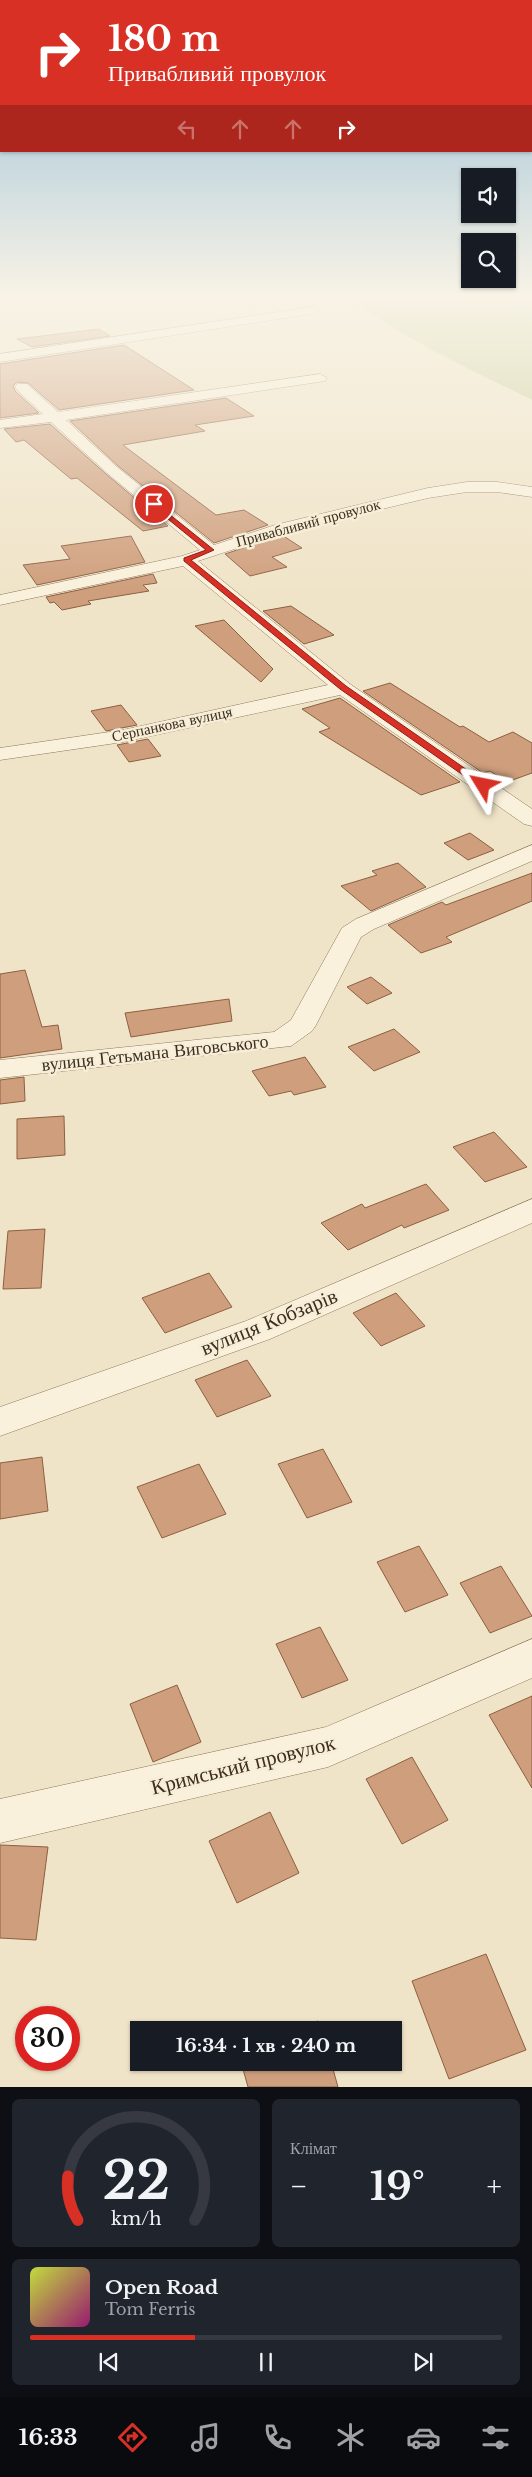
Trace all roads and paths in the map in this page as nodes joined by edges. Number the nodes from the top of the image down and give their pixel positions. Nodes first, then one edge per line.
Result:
1 (31, 395) edge
2 (205, 395) edge
3 (56, 418) junction
4 (0, 424) edge
5 (532, 492) edge
6 (210, 550) junction
7 (186, 560) junction
8 (0, 600) edge
9 (343, 688) junction
10 (0, 754) edge
11 (532, 819) edge
12 (532, 852) edge
13 (0, 1069) edge
14 (532, 1210) edge
15 (0, 1422) edge
16 (532, 1658) edge
17 (0, 1821) edge

1 - 3 street
2 - 3 street
3 - 4 street
3 - 6 street
5 - 6 street, Привабливий провулок
6 - 7 street, Привабливий провулок
7 - 8 street, Привабливий провулок
7 - 9 street
9 - 10 street, Серпанкова вулиця
9 - 11 street
12 - 13 street, вулиця Гетьмана Виговського
14 - 15 street, вулиця Кобзарів
16 - 17 street, Кримський провулок

